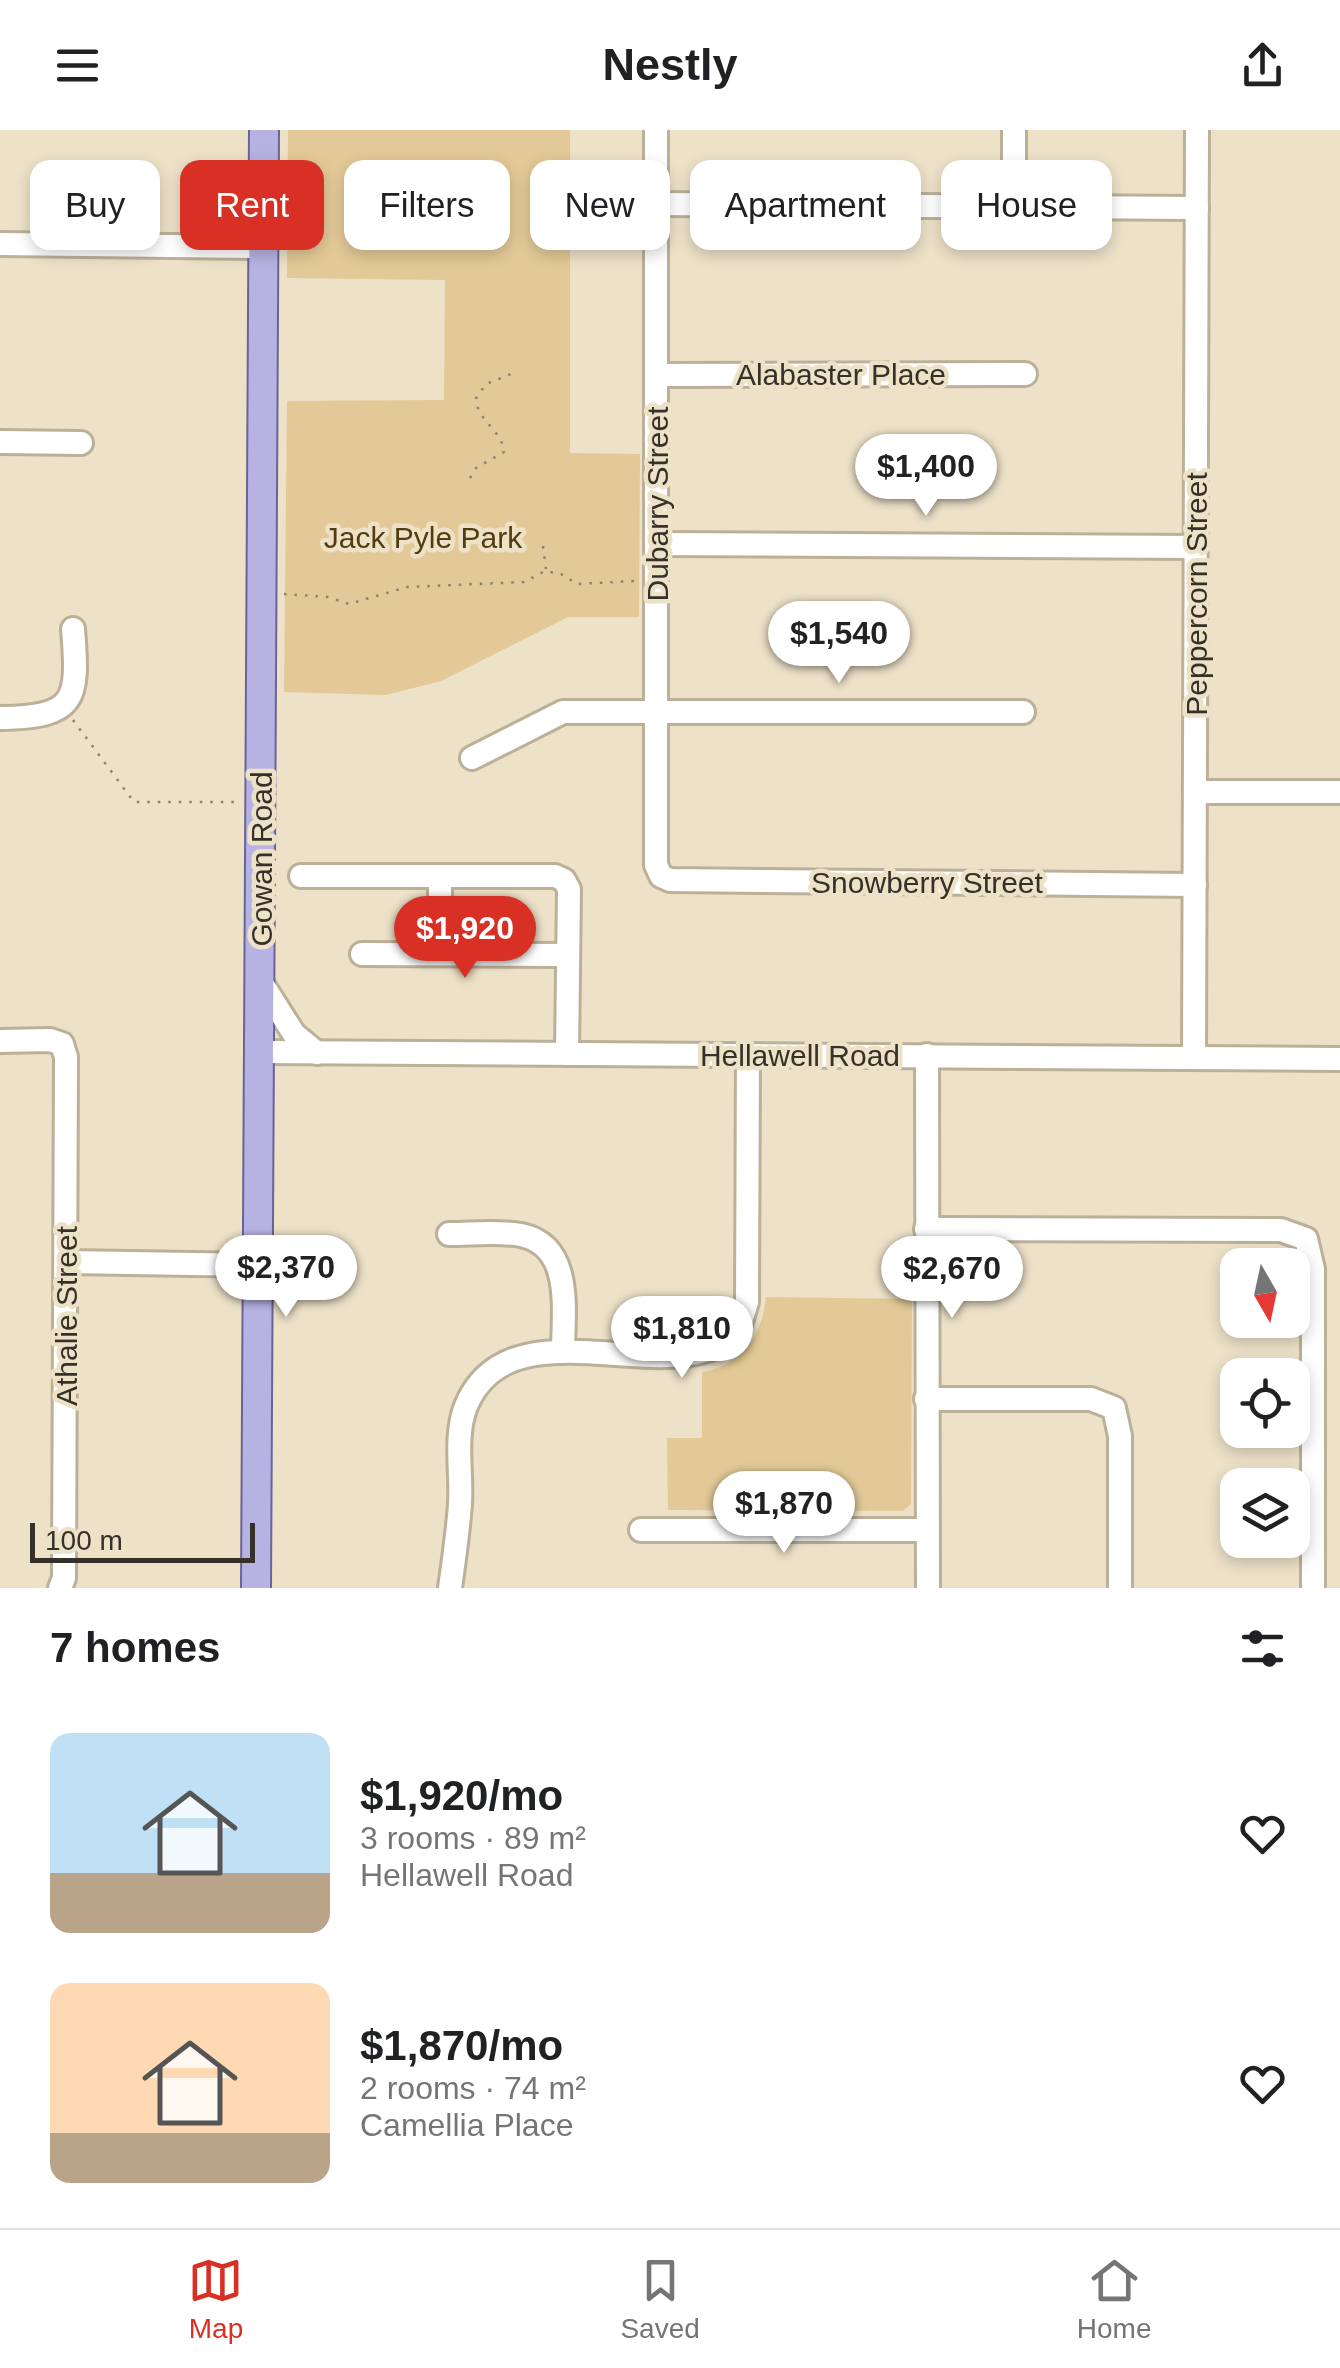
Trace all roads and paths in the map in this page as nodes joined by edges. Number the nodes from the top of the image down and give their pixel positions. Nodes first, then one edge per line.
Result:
1 (264, 130) edge
2 (656, 130) edge
3 (1014, 130) edge
4 (1197, 130) edge
5 (264, 160) edge
6 (656, 160) edge
7 (1014, 160) edge
8 (670, 204) edge
9 (941, 206) edge
10 (1112, 207) edge
11 (1197, 208) junction
12 (0, 244) edge
13 (180, 246) edge
14 (264, 250) edge
15 (657, 250) edge
16 (516, 372) dead end
17 (1025, 374) dead end
18 (658, 375) junction
19 (0, 442) edge
20 (81, 442) dead end
21 (470, 478) dead end
22 (656, 544) junction
23 (543, 546) dead end
24 (1196, 546) junction
25 (546, 571) junction
26 (656, 581) junction
27 (281, 594) dead end
28 (72, 629) dead end
29 (63, 706) junction
30 (1022, 712) dead end
31 (656, 713) junction
32 (0, 718) edge
33 (472, 758) dead end
34 (1196, 792) junction
35 (1340, 792) edge
36 (260, 802) junction
37 (301, 876) dead end
38 (440, 876) junction
39 (661, 876) joint
40 (1195, 885) junction
41 (362, 954) dead end
42 (440, 954) junction
43 (568, 954) junction
44 (260, 982) junction
45 (0, 1041) edge
46 (261, 1052) junction
47 (317, 1053) junction
48 (567, 1054) junction
49 (748, 1054) junction
50 (927, 1055) junction
51 (1194, 1058) junction
52 (1340, 1059) edge
53 (926, 1229) junction
54 (449, 1234) dead end
55 (66, 1262) junction
56 (258, 1265) junction
57 (562, 1352) junction
58 (926, 1400) junction
59 (642, 1530) dead end
60 (926, 1530) junction
61 (60, 1588) edge
62 (256, 1588) edge
63 (450, 1588) edge
64 (928, 1588) edge
65 (1120, 1588) edge
66 (1313, 1588) edge

1 - 5 main road, Gowan Road
2 - 6 street, Dubarry Street
3 - 7 street
4 - 11 street, Peppercorn Street
8 - 9 street
10 - 11 street
11 - 24 street, Peppercorn Street
12 - 13 street
14 - 36 main road, Gowan Road
15 - 18 street, Dubarry Street
16 - 21 path
17 - 18 street, Alabaster Place
18 - 22 street, Dubarry Street
19 - 20 street
22 - 24 street
22 - 26 street, Dubarry Street
23 - 25 path
24 - 34 street, Peppercorn Street
25 - 26 path
25 - 27 path
26 - 31 street, Dubarry Street
28 - 29 street
29 - 32 street
29 - 36 path
30 - 31 street
31 - 33 street
31 - 39 street, Dubarry Street
34 - 35 street
34 - 40 street, Peppercorn Street
36 - 44 main road, Gowan Road
37 - 38 street
38 - 42 street
38 - 43 street
39 - 40 street, Snowberry Street
40 - 51 street, Peppercorn Street
41 - 42 street
42 - 43 street
43 - 48 street
44 - 46 main road, Gowan Road
44 - 47 street
45 - 55 street, Athalie Street
46 - 47 street, Hellawell Road
46 - 56 main road, Gowan Road
47 - 48 street, Hellawell Road
48 - 49 street, Hellawell Road
49 - 50 street, Hellawell Road
49 - 57 street
50 - 51 street, Hellawell Road
50 - 53 street
51 - 52 street, Hellawell Road
53 - 58 street
53 - 66 street
54 - 57 street
55 - 56 street
55 - 61 street, Athalie Street
56 - 62 main road, Gowan Road
57 - 63 street
58 - 60 street
58 - 65 street
59 - 60 street
60 - 64 street

